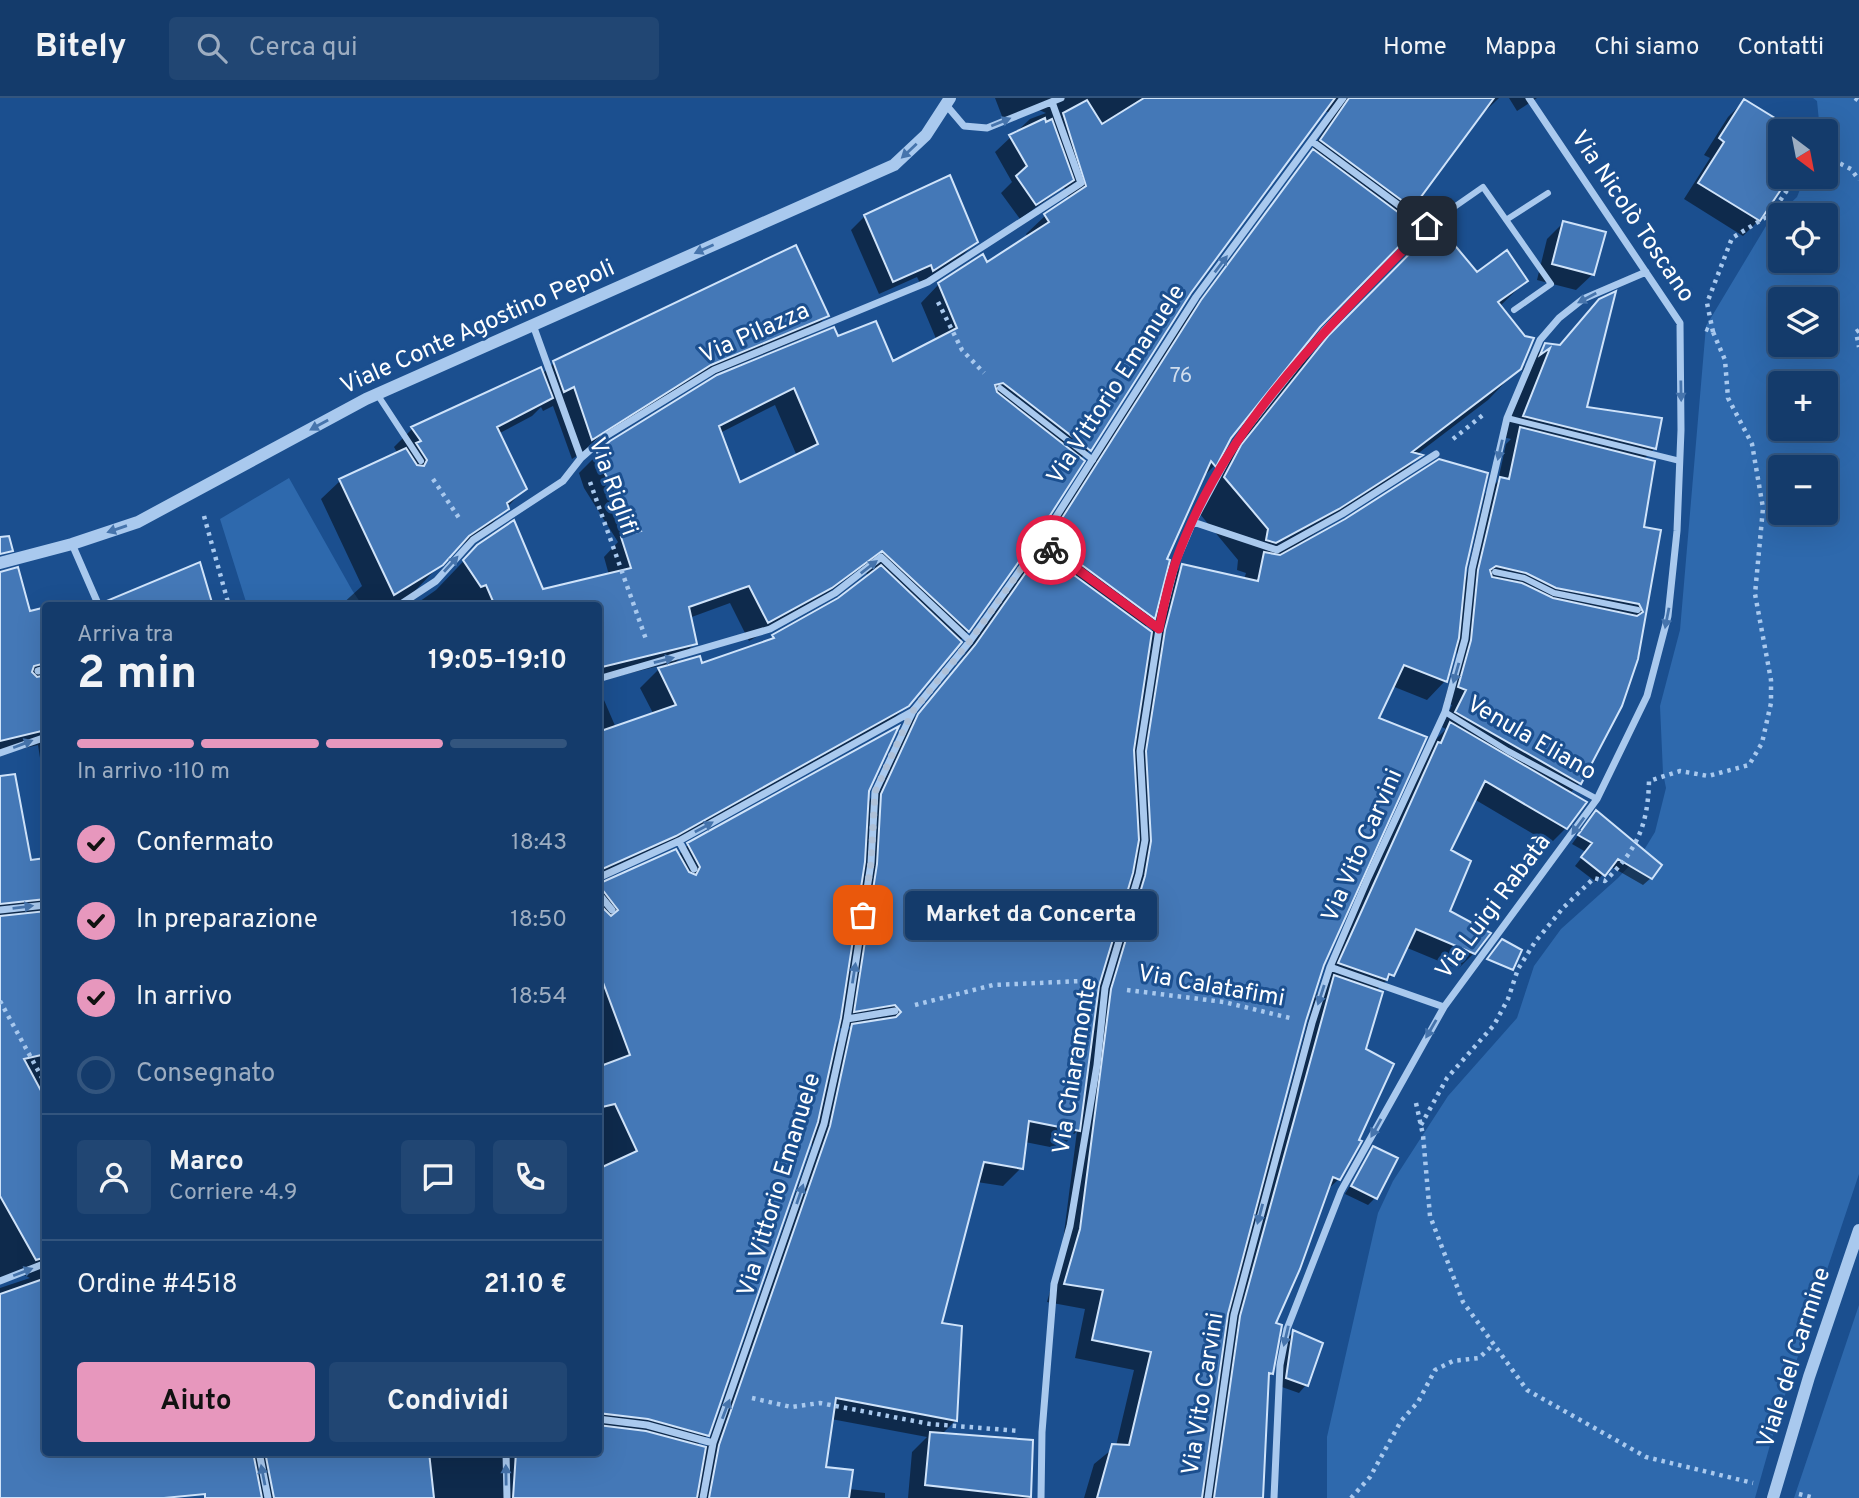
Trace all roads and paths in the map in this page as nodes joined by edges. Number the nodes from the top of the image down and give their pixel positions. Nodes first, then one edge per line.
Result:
1 (1061, 98) edge
2 (1343, 98) edge
3 (1529, 98) edge
4 (1855, 98) edge
5 (1859, 101) edge
6 (948, 102) edge
7 (1052, 102) junction
8 (1313, 142) junction
9 (1838, 162) edge
10 (1859, 180) edge
11 (1788, 189) edge
12 (1548, 192) dead end
13 (1506, 220) junction
14 (1427, 226) junction
15 (1646, 272) junction
16 (928, 282) junction
17 (1514, 310) dead end
18 (1680, 323) joint
19 (533, 325) junction
20 (1859, 330) edge
21 (1713, 332) dead end
22 (1859, 347) edge
23 (1000, 388) joint
24 (377, 394) junction
25 (1514, 402) junction
26 (1507, 418) junction
27 (1437, 453) joint
28 (581, 458) junction
29 (1093, 460) junction
30 (421, 461) joint
31 (1680, 461) junction
32 (197, 491) junction
33 (1193, 522) junction
34 (473, 540) junction
35 (1040, 542) junction
36 (72, 544) junction
37 (0, 563) edge
38 (1495, 572) dead end
39 (97, 602) edge
40 (228, 602) edge
41 (404, 602) edge
42 (1638, 610) dead end
43 (1159, 629) junction
44 (970, 641) junction
45 (654, 663) junction
46 (602, 678) edge
47 (913, 711) junction
48 (1445, 712) junction
49 (42, 738) edge
50 (0, 753) edge
51 (1597, 799) junction
52 (679, 841) junction
53 (694, 869) dead end
54 (602, 876) edge
55 (602, 898) edge
56 (42, 905) edge
57 (0, 910) edge
58 (612, 910) dead end
59 (1330, 967) junction
60 (1106, 984) junction
61 (0, 1001) edge
62 (1444, 1007) junction
63 (895, 1011) joint
64 (847, 1019) junction
65 (1312, 1023) junction
66 (1409, 1068) junction
67 (42, 1078) edge
68 (1859, 1230) edge
69 (42, 1265) edge
70 (0, 1281) edge
71 (1494, 1344) junction
72 (732, 1394) junction
73 (602, 1419) edge
74 (1042, 1432) junction
75 (713, 1443) junction
76 (259, 1456) edge
77 (506, 1456) edge
78 (1775, 1493) edge
79 (268, 1498) edge
80 (507, 1498) edge
81 (703, 1498) edge
82 (1041, 1498) edge
83 (1208, 1498) edge
84 (1274, 1498) edge
85 (1351, 1498) edge
86 (1815, 1498) edge

1 - 7 street
2 - 8 street, Via Vittorio Emanuele
3 - 15 street, Via Nicolò Toscano
4 - 5 path
6 -> 7 street
6 -> 19 street, Viale Conte Agostino Pepoli
7 - 16 street, Via Pilazza
8 - 14 street
29 -> 8 street, Via Vittorio Emanuele
9 - 10 path
11 - 21 path
12 - 13 street
13 - 14 street
13 - 17 street
14 - 33 street, Via Chiaramonte
15 - 18 street, Via Nicolò Toscano
15 -> 25 street, Via Vito Carvini
16 - 23 path
16 - 28 street, Via Pilazza
18 -> 31 street, Via Luigi Rabatà
19 - 24 street, Viale Conte Agostino Pepoli
19 - 28 street, Via Riglifi
20 - 22 path
23 - 29 street
24 - 30 street
24 -> 32 street, Viale Conte Agostino Pepoli
25 - 26 street, Via Vito Carvini
25 - 27 path
26 - 31 street
26 -> 48 street, Via Vito Carvini
27 - 33 street
28 - 34 street, Via Pilazza
28 - 45 path, Via Riglifi
29 - 35 street, Via Vittorio Emanuele
30 - 34 path
31 -> 51 street, Via Luigi Rabatà
32 -> 36 street, Viale Conte Agostino Pepoli
32 - 40 path
33 - 43 street, Via Chiaramonte
41 -> 34 street, Via Pilazza
35 - 43 street
35 - 44 street, Via Vittorio Emanuele
36 - 37 street, Viale Conte Agostino Pepoli
36 - 39 street
38 - 42 street
43 - 60 street, Via Chiaramonte
45 -> 44 street
44 - 47 street, Via Vittorio Emanuele
45 - 46 street
52 -> 47 street
64 -> 47 street, Via Vittorio Emanuele
48 - 51 street, Venula Eliano
48 - 59 street, Via Vito Carvini
50 -> 49 street
51 -> 62 street, Via Luigi Rabatà
52 - 53 street
52 - 54 street
55 - 58 street
57 -> 56 street
59 - 62 street
59 -> 65 street, Via Vito Carvini
60 - 63 path, Via Calatafimi
60 - 65 path, Via Calatafimi
60 - 74 street, Via Chiaramonte
61 - 67 path
62 -> 66 street, Via Luigi Rabatà
63 - 64 street
72 -> 64 street, Via Vittorio Emanuele
65 -> 83 street, Via Vito Carvini
66 - 71 path
66 -> 84 street, Via Luigi Rabatà
68 - 78 street, Viale del Carmine
70 -> 69 street
71 - 78 path
71 - 85 path
72 - 74 path
75 -> 72 street, Via Vittorio Emanuele
73 - 75 street
74 - 82 street, Via Chiaramonte
75 - 81 street, Via Vittorio Emanuele
79 -> 76 street
80 -> 77 street
78 - 86 path

